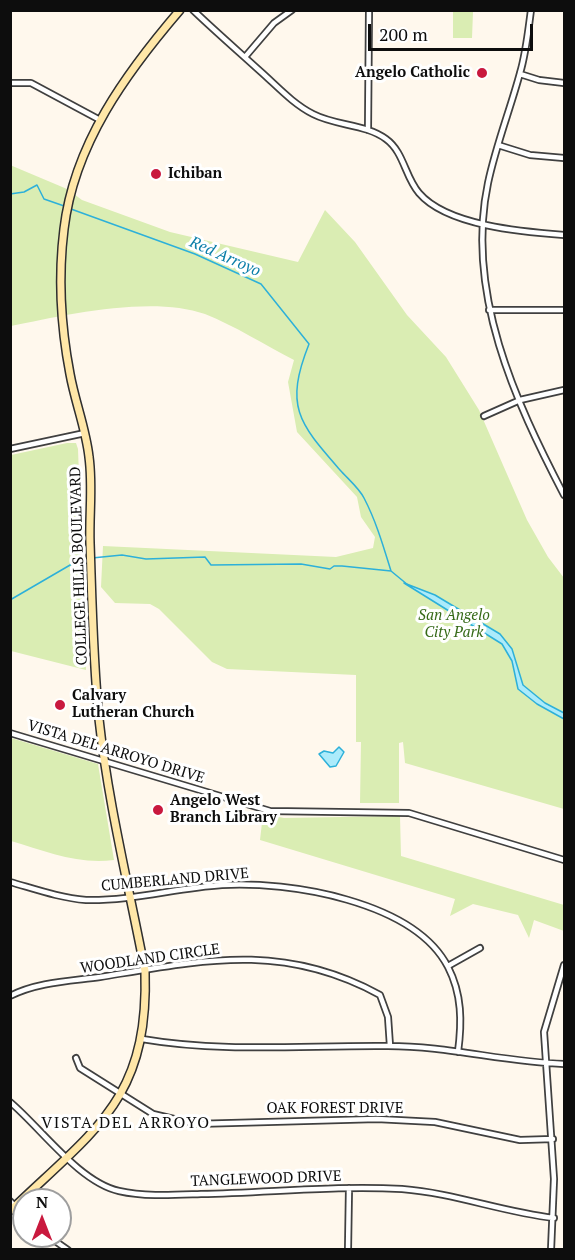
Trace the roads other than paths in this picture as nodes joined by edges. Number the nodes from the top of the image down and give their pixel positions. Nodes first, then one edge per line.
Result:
1 (180, 10) edge
2 (193, 10) edge
3 (292, 10) edge
4 (369, 10) edge
5 (531, 10) edge
6 (245, 57) junction
7 (520, 74) junction
8 (10, 83) edge
9 (564, 83) edge
10 (100, 120) junction
11 (368, 130) junction
12 (498, 145) junction
13 (564, 158) edge
14 (483, 224) junction
15 (564, 235) edge
16 (489, 310) junction
17 (564, 310) edge
18 (564, 390) edge
19 (520, 400) junction
20 (484, 416) dead end
21 (85, 433) junction
22 (10, 449) edge
23 (564, 495) edge
24 (10, 733) edge
25 (105, 760) junction
26 (564, 860) edge
27 (10, 882) edge
28 (131, 898) junction
29 (480, 948) dead end
30 (448, 966) junction
31 (564, 967) edge
32 (146, 971) junction
33 (10, 996) edge
34 (142, 1039) junction
35 (390, 1046) junction
36 (458, 1052) junction
37 (76, 1058) dead end
38 (548, 1064) junction
39 (564, 1064) edge
40 (121, 1095) junction
41 (10, 1102) edge
42 (553, 1139) junction
43 (67, 1157) junction
44 (32, 1188) edge
45 (349, 1188) junction
46 (554, 1218) junction
47 (348, 1250) edge
48 (551, 1250) edge

1 - 10 street, COLLEGE HILLS BOULEVARD
2 - 6 street
3 - 6 street
4 - 11 street
5 - 7 street
6 - 11 street
7 - 9 street
7 - 12 street
8 - 10 street
10 - 21 street, COLLEGE HILLS BOULEVARD
11 - 14 street
12 - 13 street
12 - 14 street
14 - 15 street
14 - 16 street
16 - 17 street
16 - 19 street
18 - 19 street
19 - 20 street
19 - 23 street
21 - 22 street
21 - 25 street, COLLEGE HILLS BOULEVARD
24 - 25 street, VISTA DEL ARROYO DRIVE
25 - 26 street, VISTA DEL ARROYO DRIVE
25 - 28 street, COLLEGE HILLS BOULEVARD
27 - 28 street, CUMBERLAND DRIVE
28 - 30 street, CUMBERLAND DRIVE
28 - 32 street, COLLEGE HILLS BOULEVARD
29 - 30 street
30 - 36 street, CUMBERLAND DRIVE
31 - 38 street
32 - 33 street, WOODLAND CIRCLE
32 - 34 street, COLLEGE HILLS BOULEVARD
32 - 35 street, WOODLAND CIRCLE
34 - 35 street
34 - 40 street, COLLEGE HILLS BOULEVARD
35 - 36 street
36 - 38 street
37 - 40 street, OAK FOREST DRIVE
38 - 39 street
38 - 42 street
40 - 42 street, OAK FOREST DRIVE
40 - 43 street, COLLEGE HILLS BOULEVARD
41 - 43 street, TANGLEWOOD DRIVE
42 - 46 street
43 - 44 street, COLLEGE HILLS BOULEVARD
43 - 45 street, TANGLEWOOD DRIVE
45 - 46 street, TANGLEWOOD DRIVE
45 - 47 street
46 - 48 street

